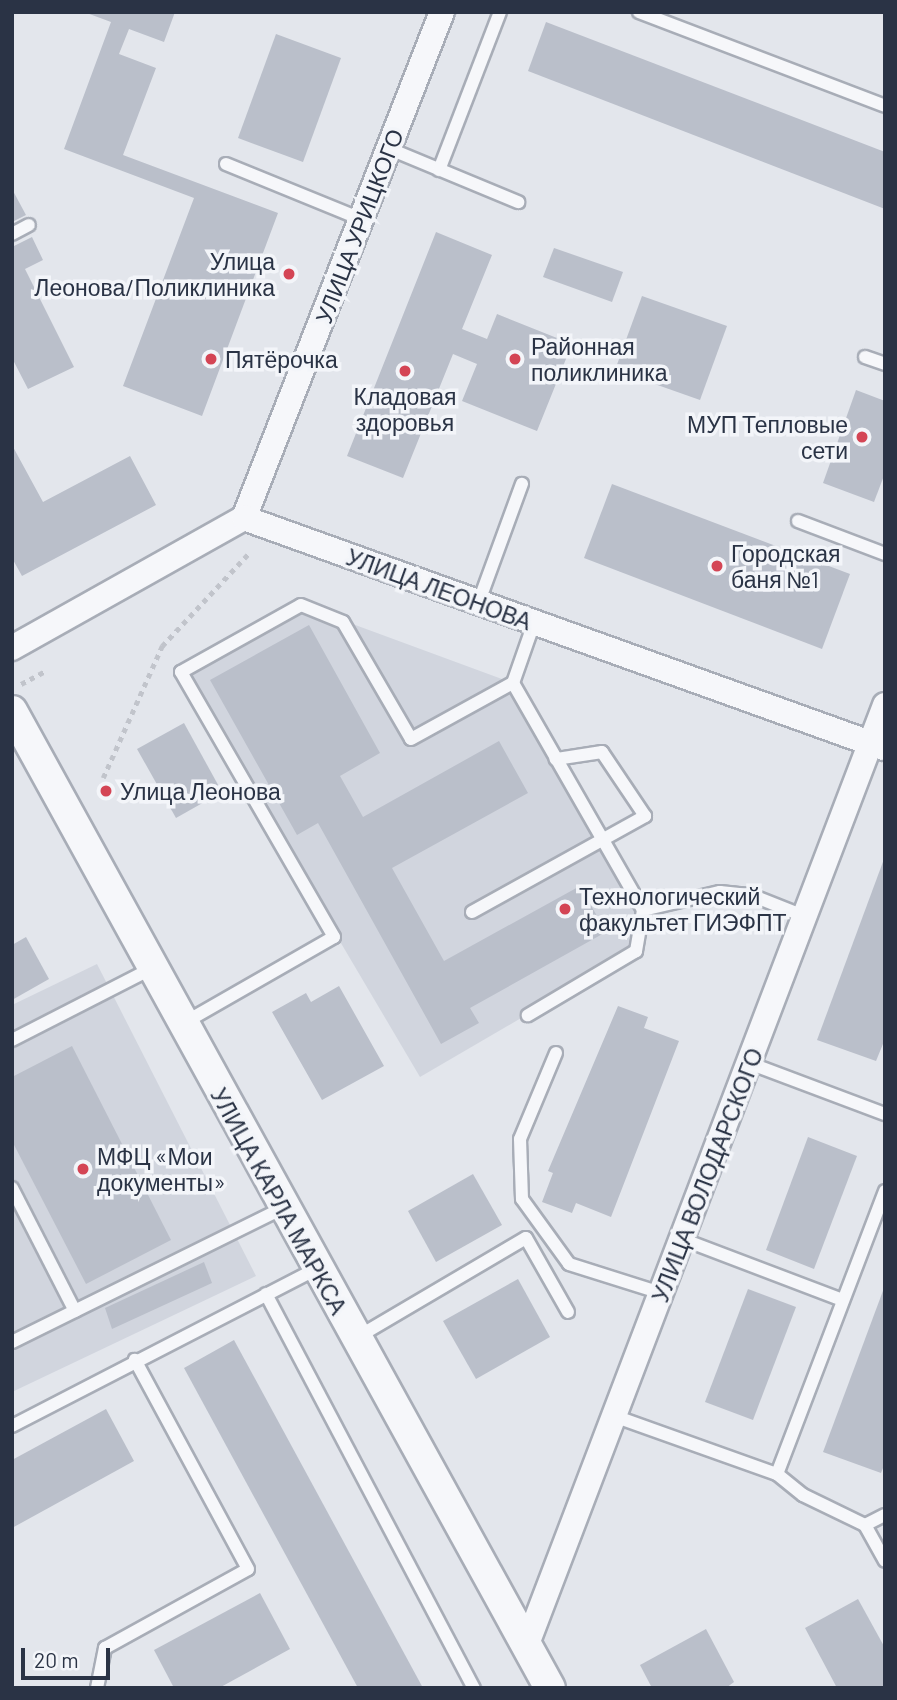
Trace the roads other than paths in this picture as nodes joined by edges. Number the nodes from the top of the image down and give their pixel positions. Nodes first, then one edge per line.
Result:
1 (442, 12) edge
2 (500, 12) edge
3 (639, 12) edge
4 (885, 106) edge
5 (390, 149) junction
6 (226, 164) dead end
7 (439, 170) junction
8 (518, 202) dead end
9 (363, 220) junction
10 (29, 225) dead end
11 (12, 234) edge
12 (865, 357) dead end
13 (885, 364) edge
14 (522, 484) dead end
15 (244, 518) junction
16 (798, 521) dead end
17 (885, 554) edge
18 (478, 604) junction
19 (534, 624) junction
20 (12, 649) edge
21 (513, 684) junction
22 (885, 705) edge
23 (12, 711) edge
24 (878, 745) edge
25 (556, 759) junction
26 (603, 840) junction
27 (643, 910) junction
28 (472, 912) dead end
29 (806, 917) junction
30 (151, 969) junction
31 (528, 1015) dead end
32 (181, 1025) junction
33 (12, 1040) edge
34 (555, 1053) dead end
35 (749, 1063) junction
36 (885, 1114) edge
37 (12, 1188) edge
38 (885, 1191) edge
39 (283, 1208) junction
40 (682, 1239) junction
41 (316, 1269) junction
42 (661, 1293) junction
43 (266, 1294) junction
44 (844, 1300) junction
45 (75, 1311) junction
46 (568, 1312) dead end
47 (355, 1338) junction
48 (12, 1342) edge
49 (135, 1360) junction
50 (614, 1416) junction
51 (12, 1426) edge
52 (777, 1474) junction
53 (885, 1515) edge
54 (865, 1525) junction
55 (885, 1561) edge
56 (527, 1644) junction
57 (97, 1688) edge
58 (474, 1688) edge
59 (550, 1688) edge

1 - 5 street, УЛИЦА УРИЦКОГО
2 - 7 lane
3 - 4 lane
5 - 7 lane
5 - 9 street, УЛИЦА УРИЦКОГО
6 - 9 lane
7 - 8 lane
9 - 15 street, УЛИЦА УРИЦКОГО
10 - 11 lane
12 - 13 lane
14 - 18 lane
15 - 18 street, УЛИЦА ЛЕОНОВА
15 - 20 street
16 - 17 lane
18 - 19 street, УЛИЦА ЛЕОНОВА
19 - 21 lane
19 - 24 street, УЛИЦА ЛЕОНОВА
21 - 25 lane
21 - 32 lane
22 - 24 street, УЛИЦА ВОЛОДАРСКОГО
23 - 30 street, УЛИЦА КАРЛА МАРКСА
24 - 29 street, УЛИЦА ВОЛОДАРСКОГО
25 - 26 lane
25 - 26 lane
26 - 27 lane
26 - 28 lane
27 - 29 lane
27 - 31 lane
29 - 35 street, УЛИЦА ВОЛОДАРСКОГО
30 - 32 street, УЛИЦА КАРЛА МАРКСА
30 - 33 lane
32 - 39 street, УЛИЦА КАРЛА МАРКСА
34 - 42 lane
35 - 36 lane
35 - 40 street, УЛИЦА ВОЛОДАРСКОГО
37 - 45 lane
38 - 44 lane
39 - 41 street, УЛИЦА КАРЛА МАРКСА
39 - 45 lane
40 - 42 street, УЛИЦА ВОЛОДАРСКОГО
40 - 44 lane
41 - 43 lane
41 - 47 street, УЛИЦА КАРЛА МАРКСА
42 - 50 street, УЛИЦА ВОЛОДАРСКОГО
43 - 49 lane
43 - 58 lane
44 - 52 lane
45 - 48 lane
46 - 47 lane
47 - 56 street, УЛИЦА КАРЛА МАРКСА
49 - 51 lane
49 - 57 lane
50 - 52 lane
50 - 56 street, УЛИЦА ВОЛОДАРСКОГО
52 - 54 lane
53 - 54 lane
54 - 55 lane
56 - 59 street, УЛИЦА КАРЛА МАРКСА

